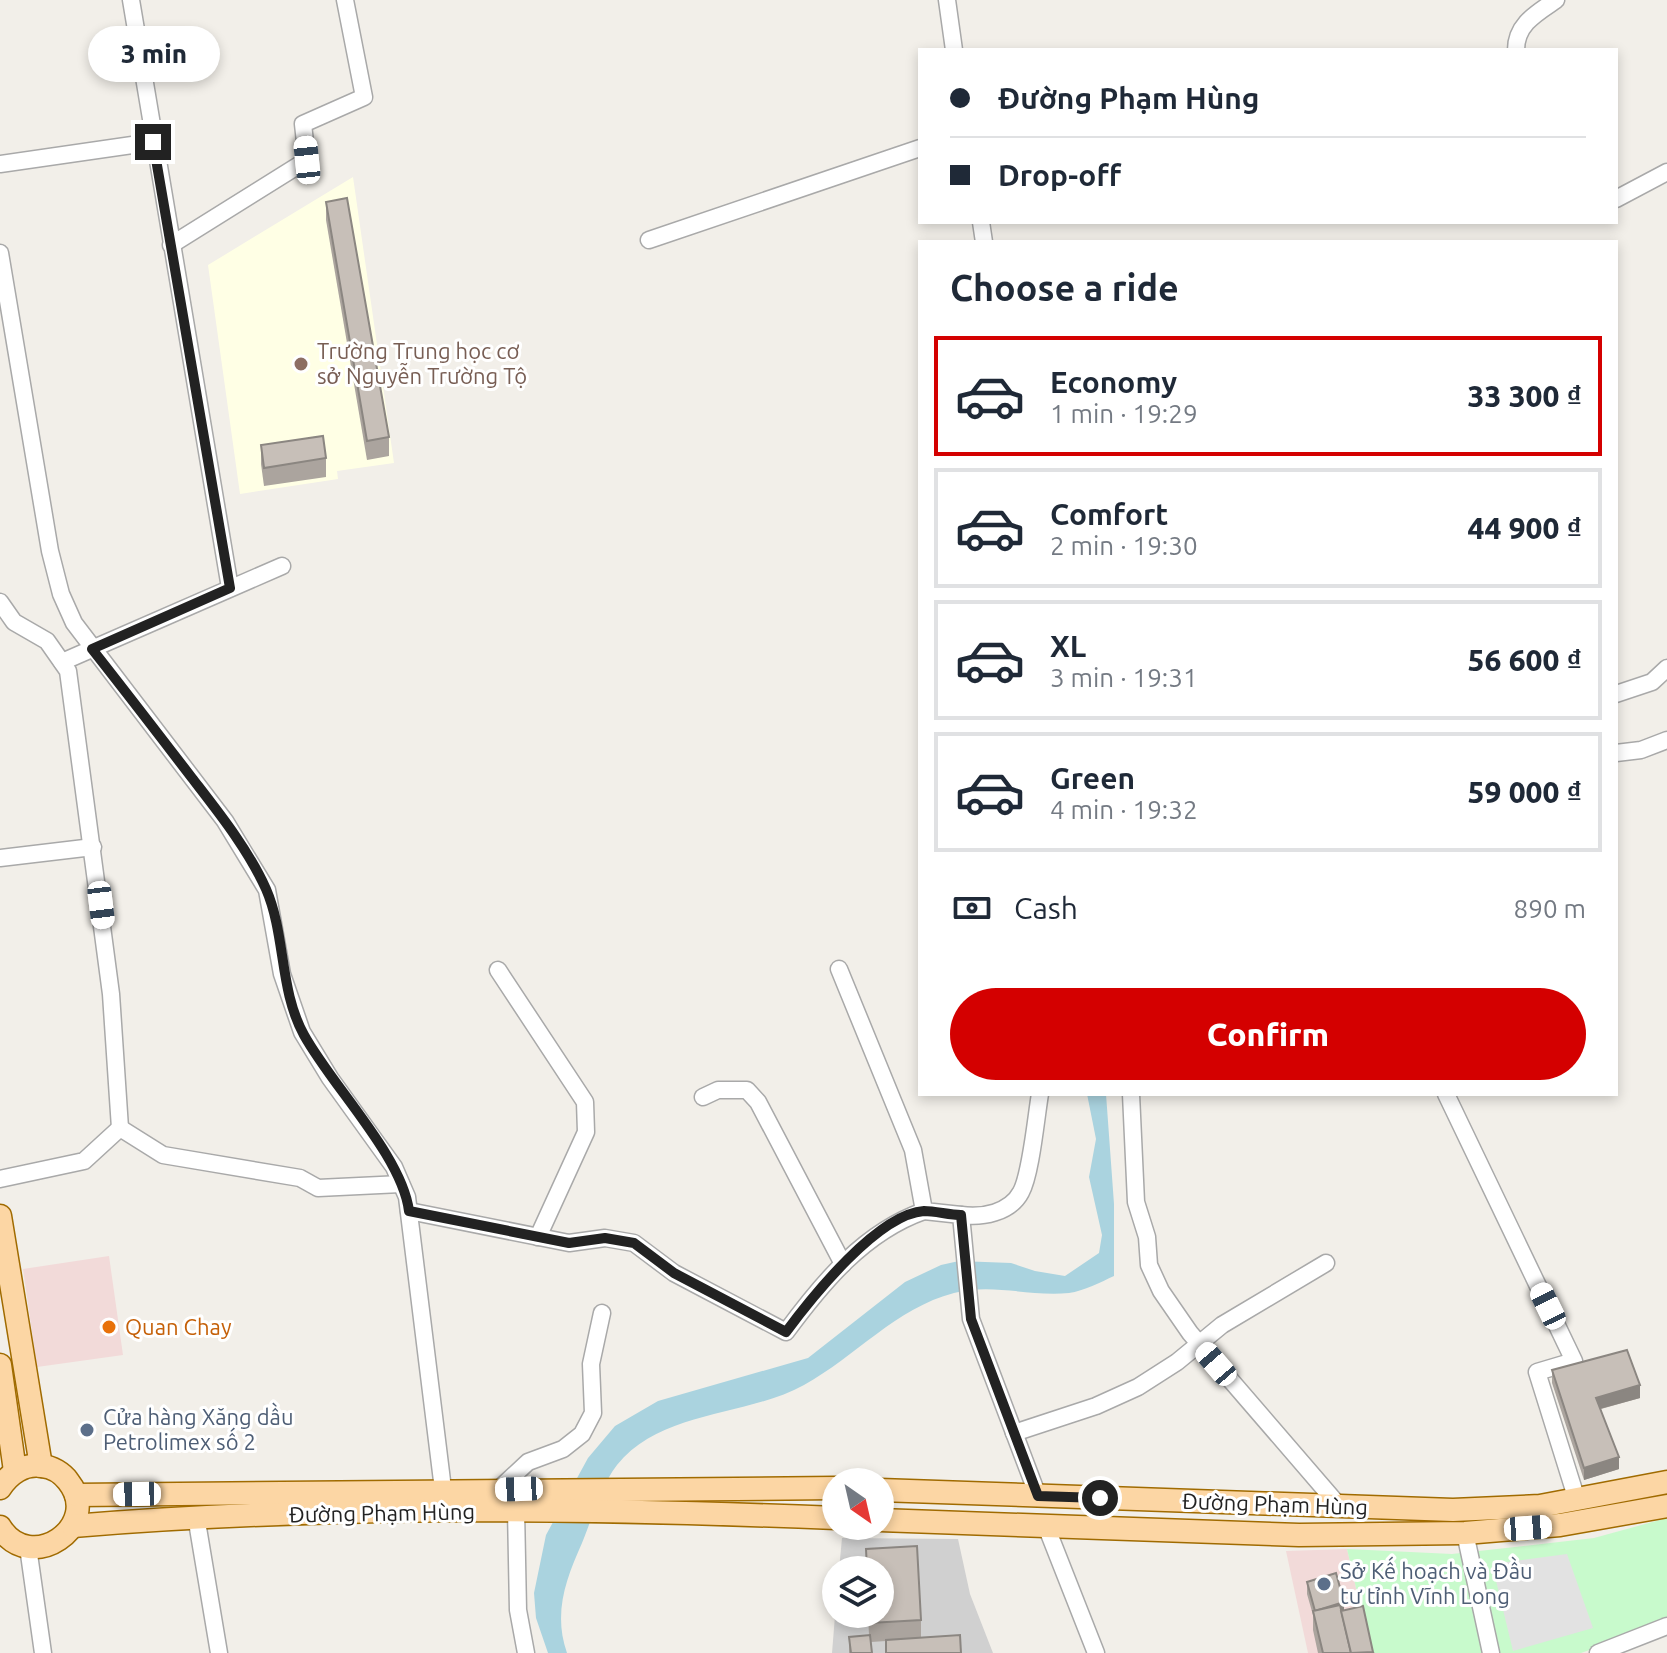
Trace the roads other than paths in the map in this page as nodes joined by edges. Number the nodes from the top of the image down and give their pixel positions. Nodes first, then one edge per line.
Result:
1 (131, 0) edge
2 (345, 0) edge
3 (947, 0) edge
4 (1556, 0) edge
5 (954, 48) edge
6 (1516, 48) edge
7 (153, 142) junction
8 (918, 149) edge
9 (0, 164) edge
10 (1667, 172) edge
11 (1618, 198) edge
12 (649, 240) dead end
13 (171, 245) junction
14 (0, 253) edge
15 (282, 566) dead end
16 (230, 588) junction
17 (0, 602) edge
18 (92, 649) junction
19 (62, 662) junction
20 (1667, 668) edge
21 (1618, 693) edge
22 (1667, 740) edge
23 (1618, 753) edge
24 (93, 847) junction
25 (0, 858) edge
26 (839, 969) dead end
27 (498, 970) dead end
28 (1040, 1096) edge
29 (1131, 1096) edge
30 (1447, 1096) edge
31 (703, 1097) dead end
32 (120, 1128) junction
33 (0, 1179) edge
34 (401, 1184) junction
35 (409, 1211) junction
36 (924, 1211) junction
37 (961, 1215) junction
38 (0, 1216) edge
39 (538, 1237) junction
40 (1326, 1263) dead end
41 (843, 1264) junction
42 (602, 1313) dead end
43 (1199, 1344) junction
44 (0, 1369) edge
45 (1014, 1433) junction
46 (41, 1466) junction
47 (8, 1479) edge
48 (1667, 1482) edge
49 (443, 1489) junction
50 (498, 1490) junction
51 (822, 1490) edge
52 (894, 1491) edge
53 (76, 1495) junction
54 (1038, 1496) junction
55 (1577, 1500) junction
56 (726, 1502) junction
57 (1302, 1506) junction
58 (1667, 1506) edge
59 (1340, 1507) junction
60 (516, 1510) junction
61 (196, 1516) junction
62 (822, 1516) edge
63 (894, 1521) edge
64 (73, 1526) junction
65 (1046, 1526) junction
66 (1, 1529) edge
67 (1465, 1533) junction
68 (1299, 1535) junction
69 (28, 1547) junction
70 (1667, 1626) edge
71 (43, 1653) edge
72 (219, 1653) edge
73 (526, 1653) edge
74 (1096, 1653) edge
75 (1491, 1653) edge
76 (1598, 1653) edge

1 - 7 street
2 - 13 street
3 - 5 street
4 - 6 street
7 - 9 street
7 - 13 street
8 - 12 street
10 - 11 street
13 - 16 street
14 - 18 street
15 - 16 street
16 - 18 street
17 - 19 street
18 - 19 street
18 - 34 street
19 - 24 street
20 - 21 street
22 - 23 street
24 - 25 street
24 - 32 street
26 - 36 street
27 - 39 street
28 - 37 street
29 - 43 street
30 - 55 street
31 - 41 street
32 - 33 street
32 - 34 street
34 - 35 street
35 - 39 street
35 - 49 street
36 - 37 street
36 - 41 street
37 - 45 street
38 - 46 main road
39 - 41 street
40 - 43 street
42 - 50 street
43 - 45 street
43 - 59 street
44 - 47 main road
45 - 54 street
46 - 47 main road
46 - 53 main road
48 - 55 main road, Đường Phạm Hùng
49 - 50 main road, Đường Phạm Hùng
49 - 53 main road, Đường Phạm Hùng
50 - 56 main road, Đường Phạm Hùng
51 - 56 main road, Đường Phạm Hùng
52 - 54 main road, Đường Phạm Hùng
53 - 64 main road
54 - 57 main road, Đường Phạm Hùng
55 - 59 main road, Đường Phạm Hùng
56 - 60 main road, Đường Phạm Hùng
56 - 62 main road, Đường Phạm Hùng
57 - 59 main road, Đường Phạm Hùng
57 - 68 main road
58 - 67 main road, Đường Phạm Hùng
60 - 61 main road, Đường Phạm Hùng
60 - 73 street
61 - 64 main road, Đường Phạm Hùng
61 - 72 street
63 - 65 main road, Đường Phạm Hùng
64 - 69 main road
65 - 68 main road, Đường Phạm Hùng
65 - 74 street
66 - 69 main road
67 - 68 main road, Đường Phạm Hùng
67 - 75 street
69 - 71 street
70 - 76 street

